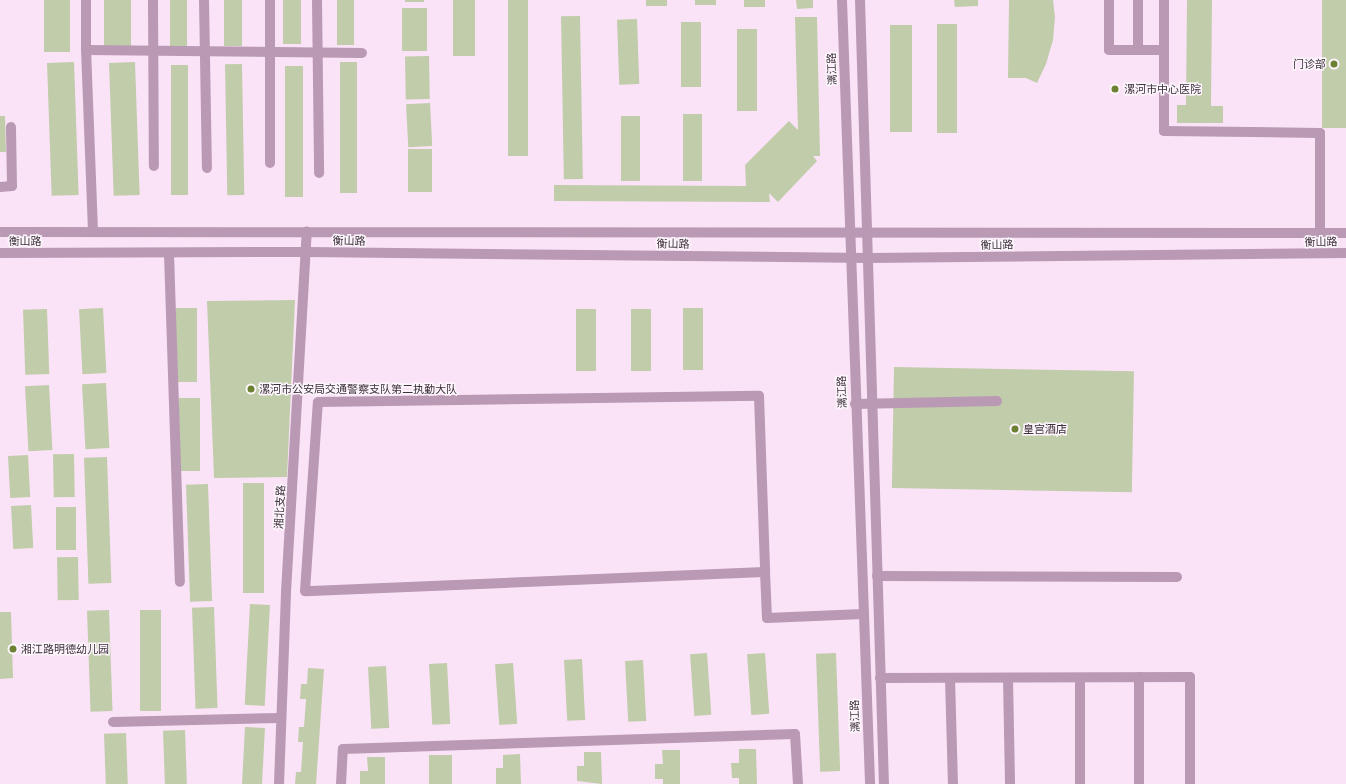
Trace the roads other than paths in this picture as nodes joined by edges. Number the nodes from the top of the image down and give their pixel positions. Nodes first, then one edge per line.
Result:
1 (86, 0) edge
2 (153, 0) edge
3 (204, 0) edge
4 (270, 0) edge
5 (317, 0) edge
6 (842, 0) edge
7 (860, 0) edge
8 (1109, 0) edge
9 (1138, 0) edge
10 (1164, 0) edge
11 (86, 50) junction
12 (1138, 50) junction
13 (1164, 50) junction
14 (154, 51) junction
15 (205, 52) junction
16 (270, 52) junction
17 (318, 53) junction
18 (362, 53) dead end
19 (11, 127) dead end
20 (270, 163) dead end
21 (154, 166) dead end
22 (207, 168) dead end
23 (318, 174) dead end
24 (0, 187) edge
25 (93, 231) junction
26 (0, 232) edge
27 (307, 232) junction
28 (1320, 233) junction
29 (1346, 233) edge
30 (849, 234) junction
31 (867, 234) junction
32 (307, 252) junction
33 (0, 253) edge
34 (169, 254) junction
35 (1346, 254) edge
36 (850, 258) junction
37 (868, 258) junction
38 (998, 401) dead end
39 (872, 403) junction
40 (855, 404) junction
41 (765, 572) junction
42 (877, 576) junction
43 (1177, 577) dead end
44 (180, 582) dead end
45 (863, 614) junction
46 (880, 678) junction
47 (950, 678) junction
48 (1008, 678) junction
49 (1080, 678) junction
50 (1140, 678) junction
51 (281, 718) junction
52 (113, 722) dead end
53 (279, 784) edge
54 (341, 784) edge
55 (798, 784) edge
56 (870, 784) edge
57 (884, 784) edge
58 (953, 784) edge
59 (1010, 784) edge
60 (1080, 784) edge
61 (1139, 784) edge
62 (1190, 784) edge

1 - 11 street
2 - 14 street
3 - 15 street
4 - 16 street
5 - 17 street
6 - 30 street, 漓江路
7 - 31 street
8 - 12 street
9 - 12 street
10 - 13 street
11 - 14 street
11 - 25 street
12 - 13 street
13 - 28 street
14 - 15 street
14 - 21 street
15 - 16 street
15 - 22 street
16 - 17 street
16 - 20 street
17 - 18 street
17 - 23 street
19 - 24 street
25 - 26 street, 衡山路
25 - 27 street, 衡山路
27 - 30 street, 衡山路
27 - 32 street, 湘北支路
28 - 29 street, 衡山路
28 - 31 street, 衡山路
30 - 31 street, 衡山路
30 - 36 street, 漓江路
31 - 37 street
32 - 34 street, 衡山路
32 - 36 street, 衡山路
32 - 51 street, 湘北支路
33 - 34 street, 衡山路
34 - 44 street
35 - 37 street, 衡山路
36 - 37 street, 衡山路
36 - 40 street, 漓江路
37 - 39 street
38 - 39 street
39 - 40 street
39 - 42 street
40 - 45 street, 漓江路
41 - 41 street
41 - 45 street
42 - 43 street
42 - 46 street
45 - 56 street, 漓江路
46 - 47 street
46 - 57 street
47 - 48 street
47 - 58 street
48 - 49 street
48 - 59 street
49 - 50 street
49 - 60 street
50 - 61 street
50 - 62 street
51 - 52 street
51 - 53 street, 湘北支路
54 - 55 street

